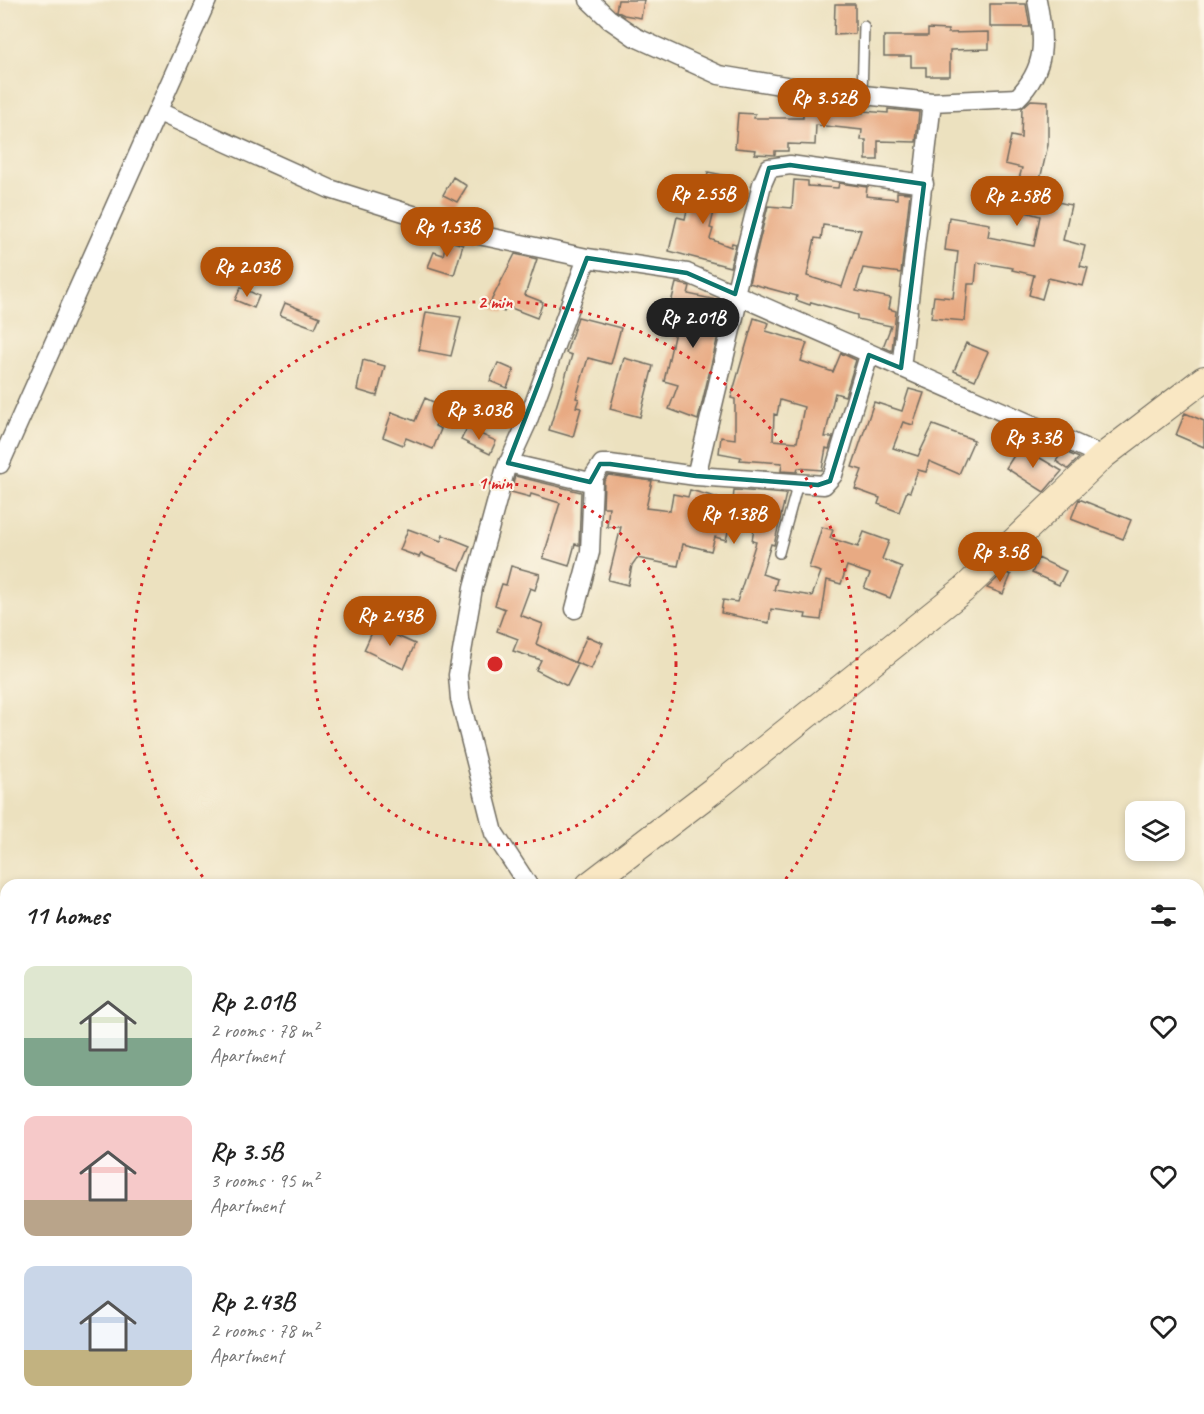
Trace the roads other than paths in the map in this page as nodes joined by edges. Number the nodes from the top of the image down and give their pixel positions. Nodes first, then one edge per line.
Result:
1 (207, 0) edge
2 (589, 0) edge
3 (1037, 0) edge
4 (864, 26) dead end
5 (862, 95) junction
6 (932, 102) junction
7 (159, 112) junction
8 (924, 184) junction
9 (586, 258) junction
10 (737, 295) junction
11 (870, 355) junction
12 (901, 368) junction
13 (1204, 379) edge
14 (1103, 456) junction
15 (508, 463) junction
16 (0, 464) edge
17 (696, 476) junction
18 (592, 481) junction
19 (798, 483) junction
20 (779, 553) dead end
21 (575, 609) dead end
22 (524, 879) edge
23 (597, 879) edge

1 - 7 street
2 - 5 street
3 - 6 street
4 - 5 lane
5 - 6 street
6 - 8 street
7 - 9 street
7 - 16 street
8 - 10 street
8 - 12 street
9 - 10 street
9 - 15 street
10 - 11 street
10 - 17 street
11 - 12 street
11 - 19 street
12 - 14 street
13 - 14 street
14 - 23 street
15 - 18 street
15 - 22 street
17 - 18 street
17 - 19 street
18 - 21 street
19 - 20 lane

